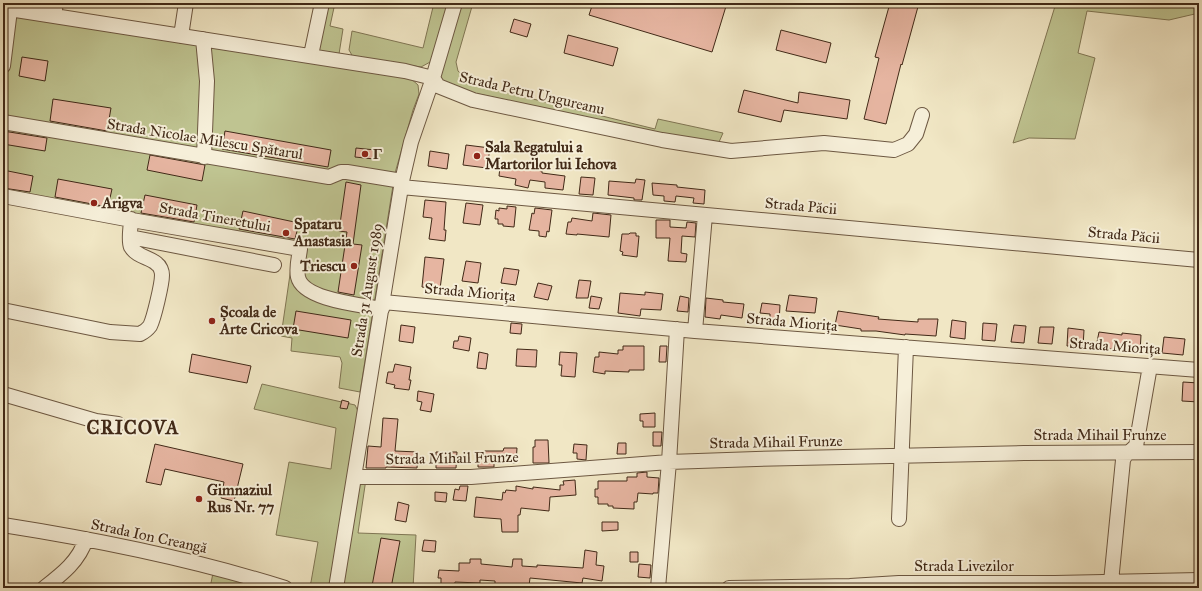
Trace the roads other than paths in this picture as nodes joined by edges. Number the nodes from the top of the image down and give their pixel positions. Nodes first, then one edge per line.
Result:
1 (186, 3) edge
2 (322, 3) edge
3 (455, 3) edge
4 (7, 9) edge
5 (55, 9) edge
6 (181, 36) junction
7 (204, 39) junction
8 (311, 55) junction
9 (3, 66) edge
10 (433, 78) junction
11 (922, 115) dead end
12 (3, 122) edge
13 (204, 156) junction
14 (401, 184) junction
15 (3, 196) edge
16 (705, 215) junction
17 (131, 220) junction
18 (130, 237) junction
19 (1199, 260) edge
20 (274, 265) dead end
21 (382, 305) junction
22 (3, 310) edge
23 (676, 329) junction
24 (695, 331) junction
25 (906, 347) junction
26 (1150, 366) junction
27 (1199, 370) edge
28 (3, 394) edge
29 (118, 424) dead end
30 (1129, 452) junction
31 (1199, 452) edge
32 (901, 455) junction
33 (669, 462) junction
34 (354, 477) junction
35 (899, 519) dead end
36 (3, 525) edge
37 (86, 539) junction
38 (1199, 580) edge
39 (1111, 582) junction
40 (1150, 584) edge
41 (44, 588) edge
42 (285, 588) edge
43 (336, 588) edge
44 (658, 588) edge
45 (729, 588) edge

1 - 6 street
2 - 8 street
3 - 10 street, Strada 31 August 1989
4 - 5 street, Strada Petru Ungureanu
4 - 9 street
5 - 6 street, Strada Petru Ungureanu
6 - 7 street, Strada Petru Ungureanu
7 - 8 street, Strada Petru Ungureanu
7 - 13 street
8 - 10 street, Strada Petru Ungureanu
10 - 11 street, Strada Petru Ungureanu
10 - 14 street, Strada 31 August 1989
12 - 13 street, Strada Nicolae Milescu Spătarul
13 - 14 street, Strada Nicolae Milescu Spătarul
14 - 16 street, Strada Păcii
14 - 21 street, Strada 31 August 1989
15 - 17 street, Strada Tineretului
16 - 19 street, Strada Păcii
16 - 24 street
17 - 18 street
17 - 21 street, Strada Tineretului
18 - 20 street
18 - 22 street
21 - 23 street, Strada Miorița
21 - 34 street, Strada 31 August 1989
23 - 24 street, Strada Miorița
23 - 33 street
24 - 25 street, Strada Miorița
25 - 26 street, Strada Miorița
25 - 32 street
26 - 27 street, Strada Miorița
26 - 30 street
28 - 29 street
30 - 31 street, Strada Mihail Frunze
30 - 32 street, Strada Mihail Frunze
30 - 39 street
32 - 33 street, Strada Mihail Frunze
32 - 35 street
33 - 34 street, Strada Mihail Frunze
33 - 44 street
34 - 43 street, Strada 31 August 1989
36 - 37 street, Strada Ion Creangă
37 - 41 street
37 - 42 street, Strada Ion Creangă
38 - 40 street, Strada Livezilor
39 - 40 street, Strada Livezilor
39 - 45 street, Strada Livezilor

